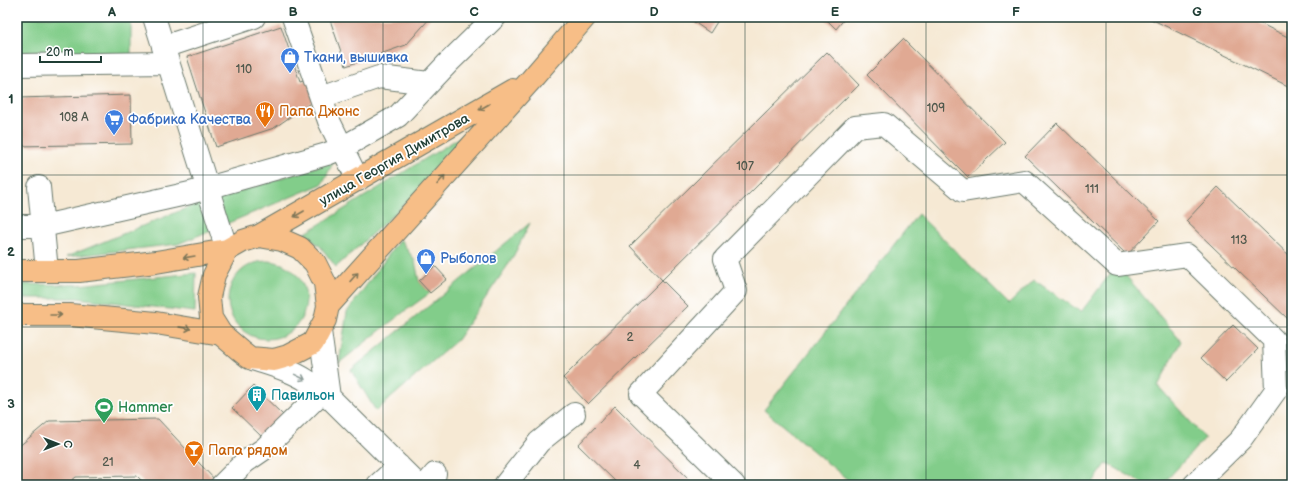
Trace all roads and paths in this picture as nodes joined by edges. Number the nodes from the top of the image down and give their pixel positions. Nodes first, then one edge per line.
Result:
1 (154, 17) edge
2 (254, 17) edge
3 (293, 17) edge
4 (495, 17) edge
5 (584, 17) edge
6 (166, 55) junction
7 (17, 65) edge
8 (530, 81) junction
9 (429, 83) junction
10 (321, 97) junction
11 (342, 148) junction
12 (358, 180) junction
13 (39, 187) dead end
14 (208, 188) junction
15 (17, 226) edge
16 (43, 226) junction
17 (259, 236) junction
18 (227, 250) junction
19 (47, 271) junction
20 (17, 272) edge
21 (328, 306) junction
22 (17, 315) edge
23 (320, 331) junction
24 (221, 334) junction
25 (250, 358) junction
26 (325, 395) junction
27 (574, 414) dead end
28 (399, 466) junction
29 (426, 481) edge
30 (222, 485) edge
31 (378, 485) edge
32 (505, 485) edge
33 (734, 485) edge
34 (1194, 485) edge

1 - 6 street
2 - 6 street
3 - 10 street
4 - 9 street
5 - 8 main road, улица Георгия Димитрова
6 - 7 street
6 - 14 street
8 -> 12 main road, улица Георгия Димитрова
21 -> 8 main road, улица Георгия Димитрова
9 - 10 street
9 - 11 street
10 - 11 street
11 - 12 street
11 - 14 street
12 -> 17 main road, улица Георгия Димитрова
13 - 16 street
14 - 16 street
14 - 18 street
15 - 16 street
16 - 19 street
17 - 18 main road
17 - 21 main road
18 -> 19 main road
18 - 24 main road
19 - 20 main road
21 - 23 main road
22 -> 24 main road
23 - 25 main road
23 - 26 street
24 - 25 main road
25 -> 26 street
26 - 28 street
26 - 30 street
27 - 32 street
28 - 29 street
28 - 31 street
33 - 34 street

